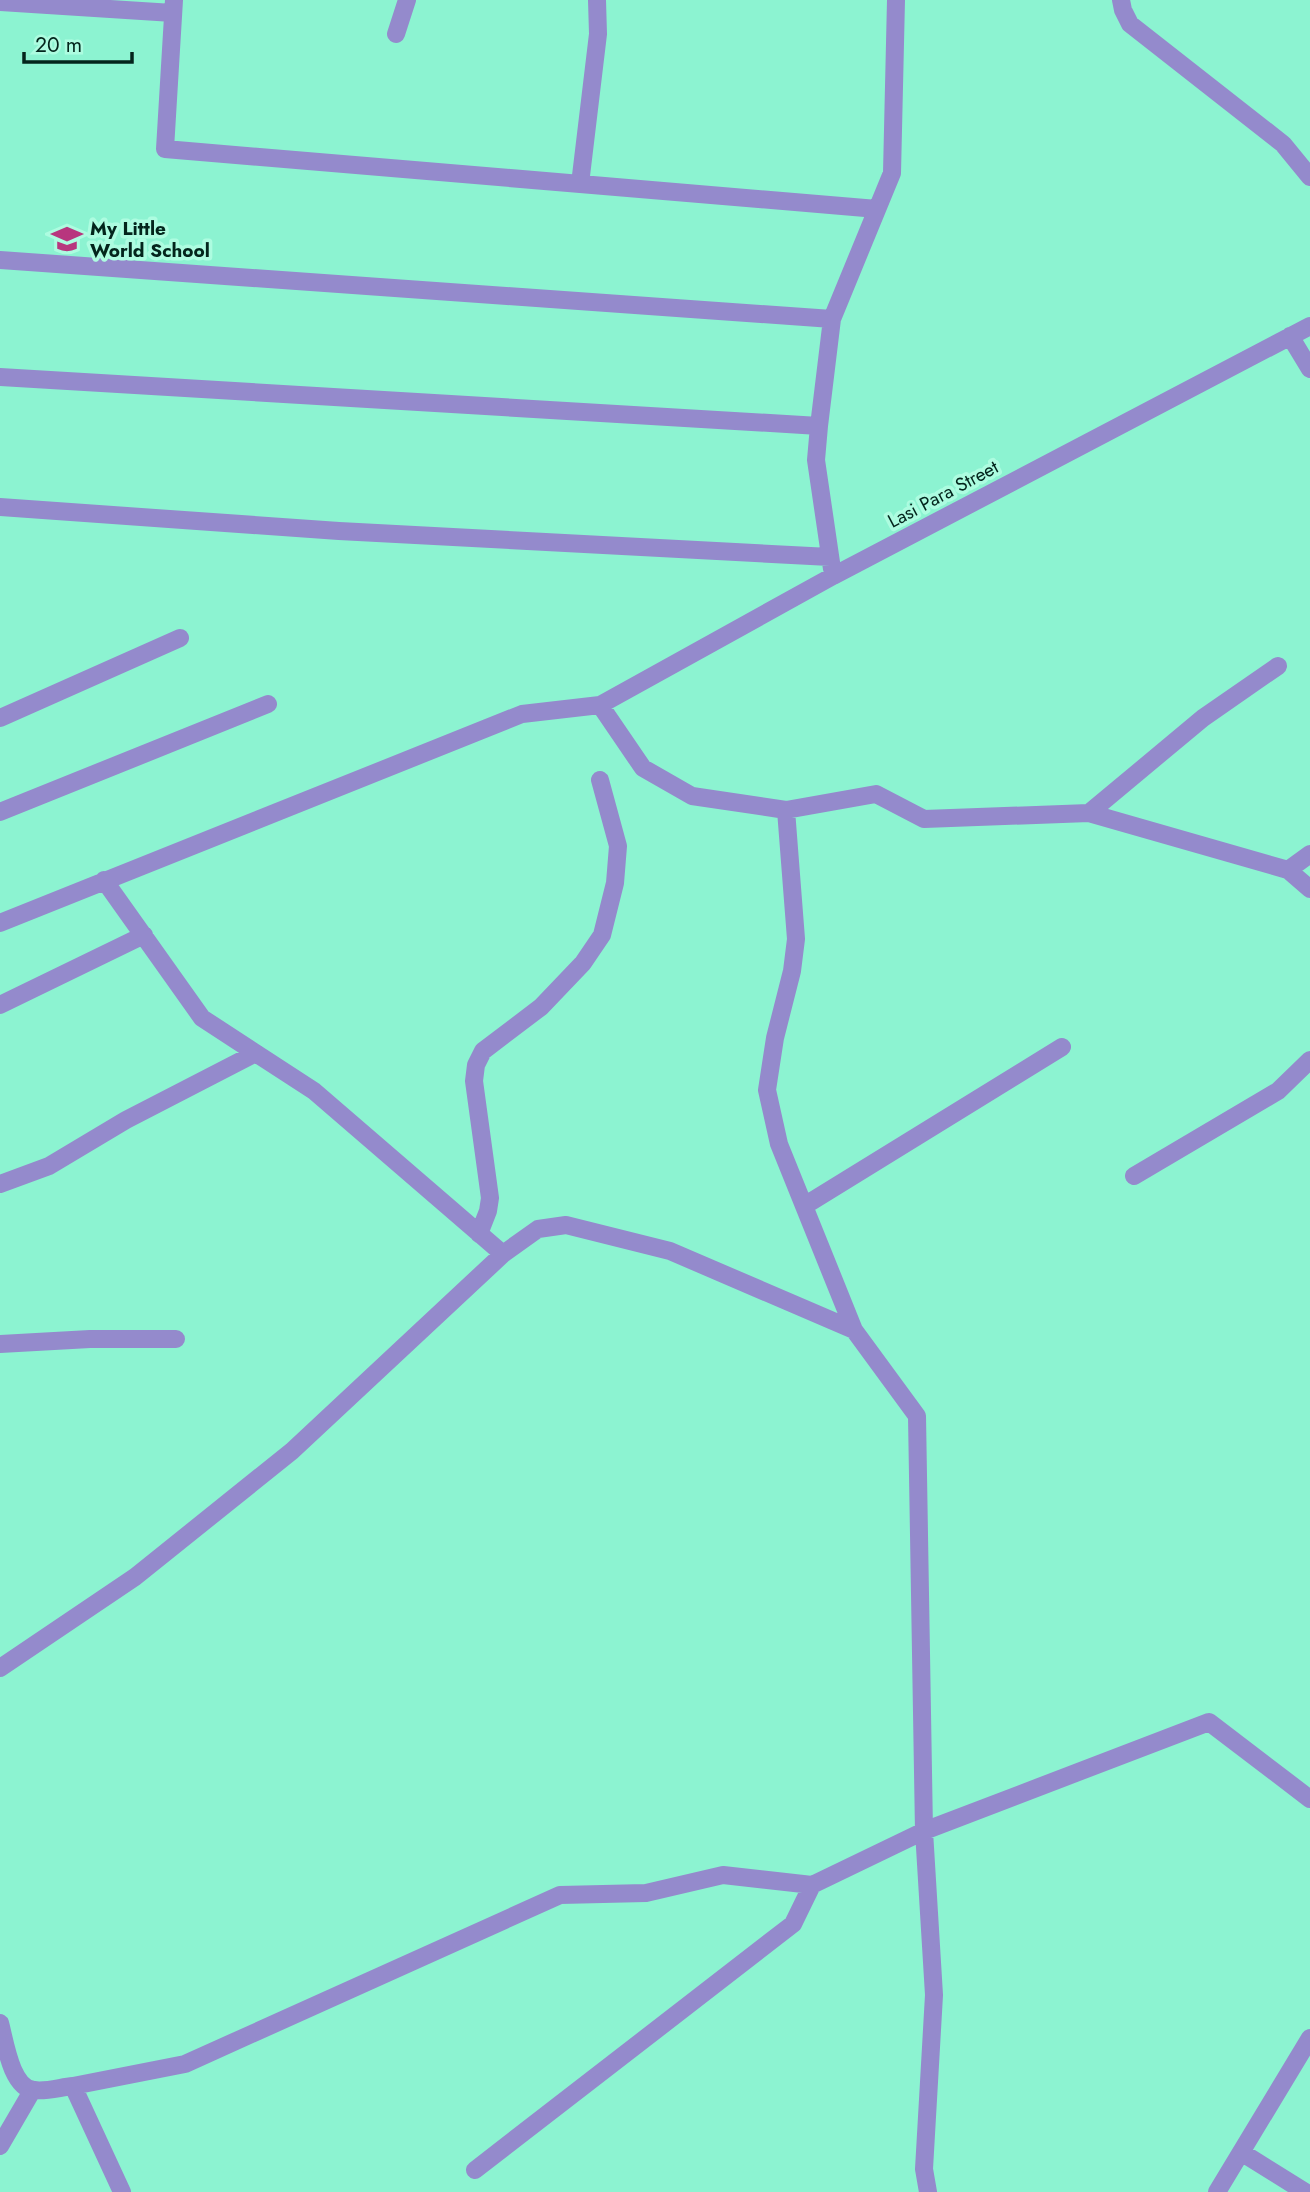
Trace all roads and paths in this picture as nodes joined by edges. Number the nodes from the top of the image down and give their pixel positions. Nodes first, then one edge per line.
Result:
1 (407, 0) edge
2 (597, 0) edge
3 (897, 0) edge
4 (1121, 0) edge
5 (0, 2) edge
6 (174, 7) edge
7 (397, 34) dead end
8 (1310, 177) edge
9 (580, 184) junction
10 (877, 209) junction
11 (0, 260) edge
12 (832, 319) junction
13 (1310, 326) edge
14 (1290, 336) junction
15 (1310, 369) edge
16 (0, 377) edge
17 (820, 426) junction
18 (0, 507) edge
19 (830, 557) junction
20 (833, 576) junction
21 (180, 638) dead end
22 (1278, 666) dead end
23 (268, 704) dead end
24 (600, 705) junction
25 (0, 718) edge
26 (600, 780) dead end
27 (786, 810) junction
28 (0, 812) edge
29 (1089, 813) junction
30 (1310, 854) edge
31 (1288, 870) junction
32 (104, 880) junction
33 (1310, 889) edge
34 (0, 923) edge
35 (144, 935) junction
36 (0, 1005) edge
37 (1062, 1047) dead end
38 (256, 1053) junction
39 (1310, 1060) edge
40 (1134, 1176) dead end
41 (0, 1184) edge
42 (804, 1206) junction
43 (479, 1234) junction
44 (503, 1254) junction
45 (854, 1330) junction
46 (176, 1339) dead end
47 (0, 1344) edge
48 (0, 1668) edge
49 (1310, 1799) edge
50 (924, 1830) junction
51 (811, 1885) junction
52 (0, 2024) edge
53 (1310, 2038) edge
54 (73, 2086) junction
55 (32, 2091) junction
56 (0, 2146) edge
57 (1241, 2152) junction
58 (475, 2170) dead end
59 (122, 2192) edge
60 (928, 2192) edge
61 (1217, 2192) edge
62 (1305, 2192) edge

1 - 7 street
2 - 9 street
3 - 10 street
4 - 8 street
5 - 6 street
6 - 9 street
9 - 10 street
10 - 12 street
11 - 12 street
12 - 17 street
13 - 14 street, Lasi Para Street
14 - 15 street
14 - 20 street, Lasi Para Street
16 - 17 street
17 - 19 street
18 - 19 street
19 - 20 street
20 - 24 street, Lasi Para Street
21 - 25 street
22 - 29 street
23 - 28 street
24 - 27 street
24 - 32 street
26 - 43 street
27 - 29 street
27 - 42 street
29 - 31 street
30 - 31 street
31 - 33 street
32 - 34 street
32 - 35 street
35 - 36 street
35 - 38 street
37 - 42 street
38 - 41 street
38 - 43 street
39 - 40 street
42 - 45 street
43 - 44 street
44 - 45 street
44 - 48 street
45 - 50 street
46 - 47 street
49 - 50 street
50 - 51 street
50 - 60 street
51 - 54 street
51 - 58 street
52 - 55 street
53 - 57 street
54 - 55 street
54 - 59 street
55 - 56 street
57 - 61 street
57 - 62 street

